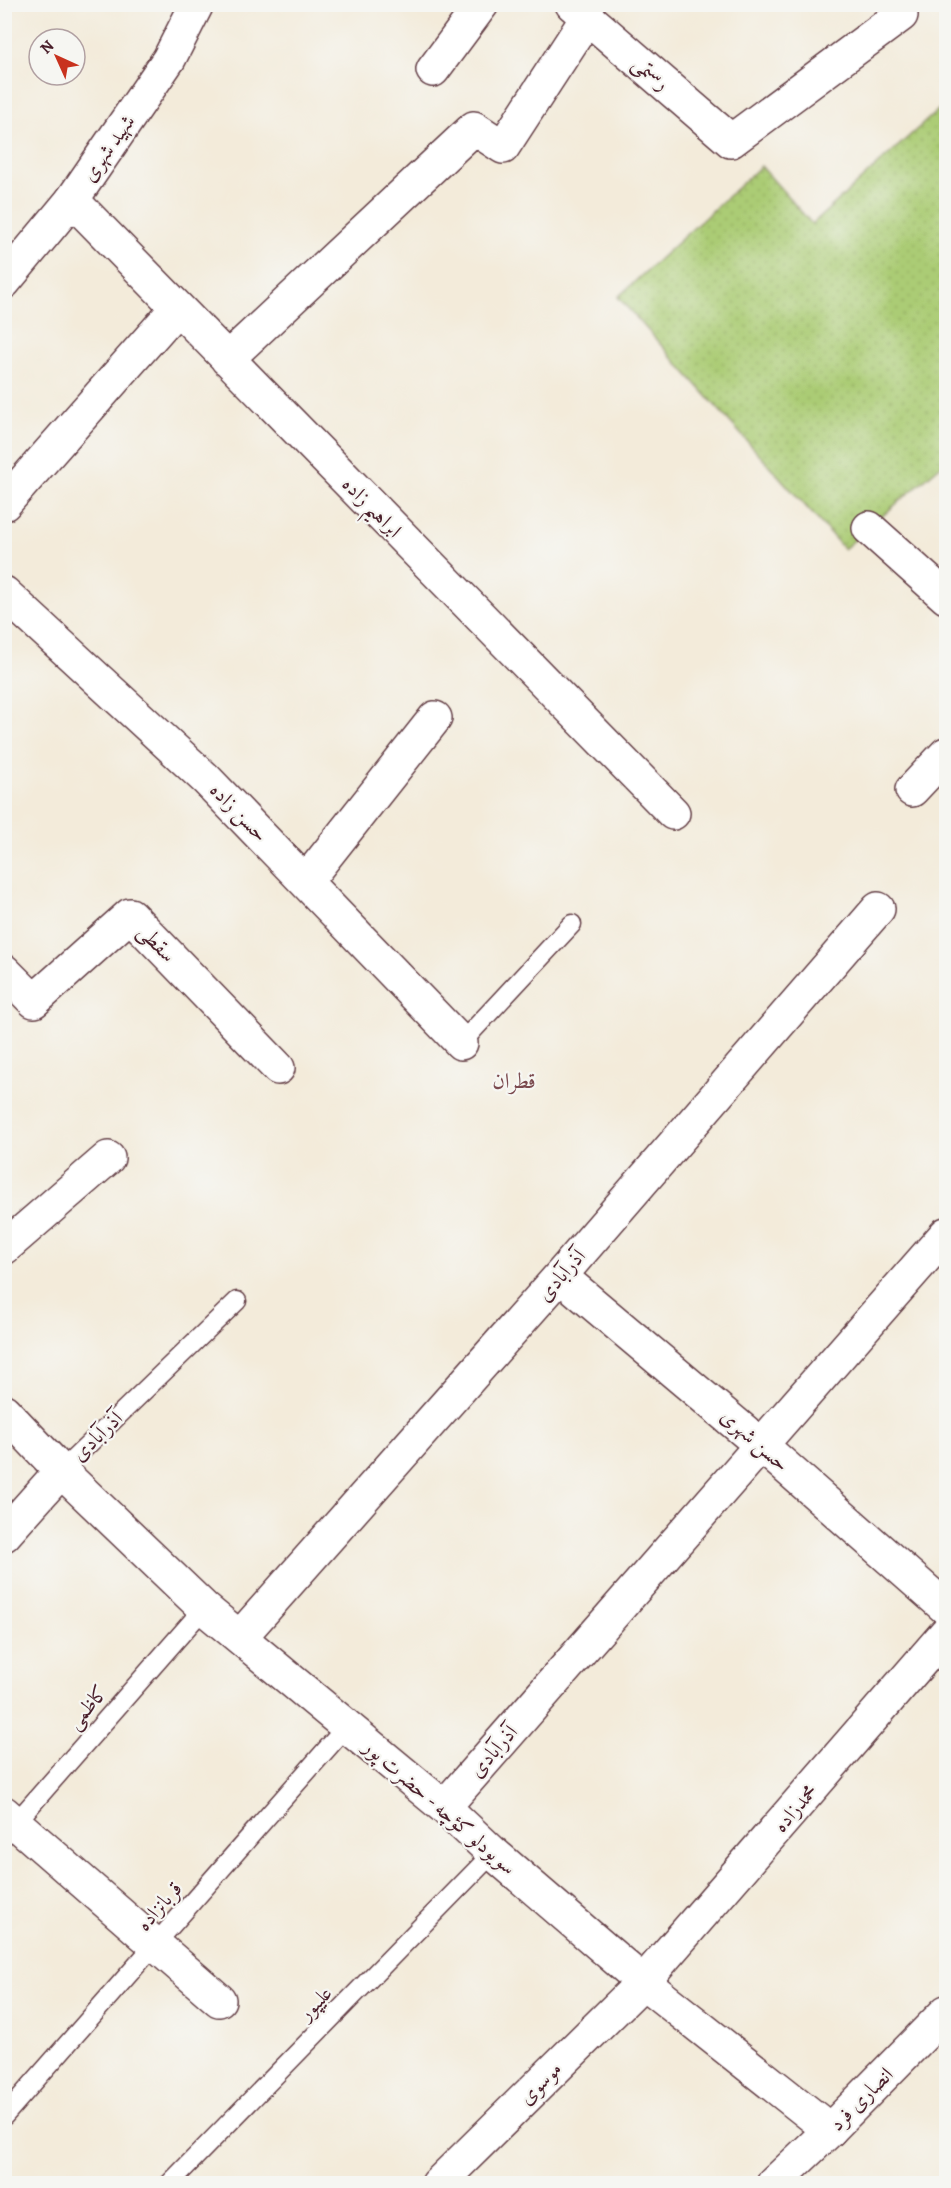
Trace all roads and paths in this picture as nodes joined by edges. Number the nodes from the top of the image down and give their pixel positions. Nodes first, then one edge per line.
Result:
1 (197, 4) edge
2 (482, 4) edge
3 (579, 11) edge
4 (901, 15) dead end
5 (433, 70) dead end
6 (72, 200) junction
7 (4, 282) edge
8 (177, 308) junction
9 (227, 358) junction
10 (4, 504) edge
11 (868, 528) dead end
12 (942, 585) edge
13 (4, 593) edge
14 (435, 718) dead end
15 (946, 754) edge
16 (912, 790) dead end
17 (673, 813) dead end
18 (306, 881) junction
19 (878, 909) dead end
20 (572, 924) dead end
21 (4, 971) edge
22 (461, 1043) joint
23 (278, 1068) dead end
24 (108, 1158) dead end
25 (946, 1234) edge
26 (4, 1248) edge
27 (560, 1276) junction
28 (237, 1301) dead end
29 (4, 1411) edge
30 (762, 1446) junction
31 (61, 1471) junction
32 (4, 1535) edge
33 (204, 1608) junction
34 (946, 1608) edge
35 (946, 1633) edge
36 (240, 1637) junction
37 (347, 1726) junction
38 (444, 1807) junction
39 (8, 1824) edge
40 (493, 1853) junction
41 (155, 1944) junction
42 (642, 1982) junction
43 (219, 2000) dead end
44 (946, 2012) edge
45 (4, 2116) edge
46 (830, 2130) junction
47 (169, 2184) edge
48 (438, 2184) edge
49 (773, 2184) edge

1 - 6 street, شهید شهری
2 - 5 street
3 - 4 street, رستمی
3 - 9 street
6 - 7 street, شهید شهری
6 - 8 street, ابراهیم زاده
8 - 9 street, ابراهیم زاده
8 - 10 street
9 - 17 street, ابراهیم زاده
11 - 12 street
13 - 18 street, حسن زاده
14 - 18 street
15 - 16 street
18 - 22 street, حسن زاده
19 - 27 street, آذرآبادی
20 - 22 lane
21 - 23 street, سقطی
24 - 26 street
25 - 30 street, آذرآبادی
27 - 30 street, حسن شهری
27 - 36 street, آذرآبادی
28 - 31 lane, آذرآبادی
29 - 31 street, سویودلو کؤچه - حضرت پور
30 - 34 street, حسن شهری
30 - 38 street, آذرآبادی
31 - 32 street
31 - 33 street, سویودلو کؤچه - حضرت پور
33 - 36 street, سویودلو کؤچه - حضرت پور
33 - 39 lane, کاظمی
35 - 42 street, محمدزاده
36 - 37 street, سویودلو کؤچه - حضرت پور
37 - 38 street, سویودلو کؤچه - حضرت پور
37 - 41 lane, قربانزاده
38 - 40 street, سویودلو کؤچه - حضرت پور
39 - 41 street
40 - 42 street, سویودلو کؤچه - حضرت پور
40 - 47 lane, علیپور
41 - 43 street
41 - 45 lane, قربانزاده
42 - 46 street, سویودلو کؤچه - حضرت پور
42 - 48 street, موسوی
44 - 46 street, انصاری فرد
46 - 49 street, انصاری فرد

